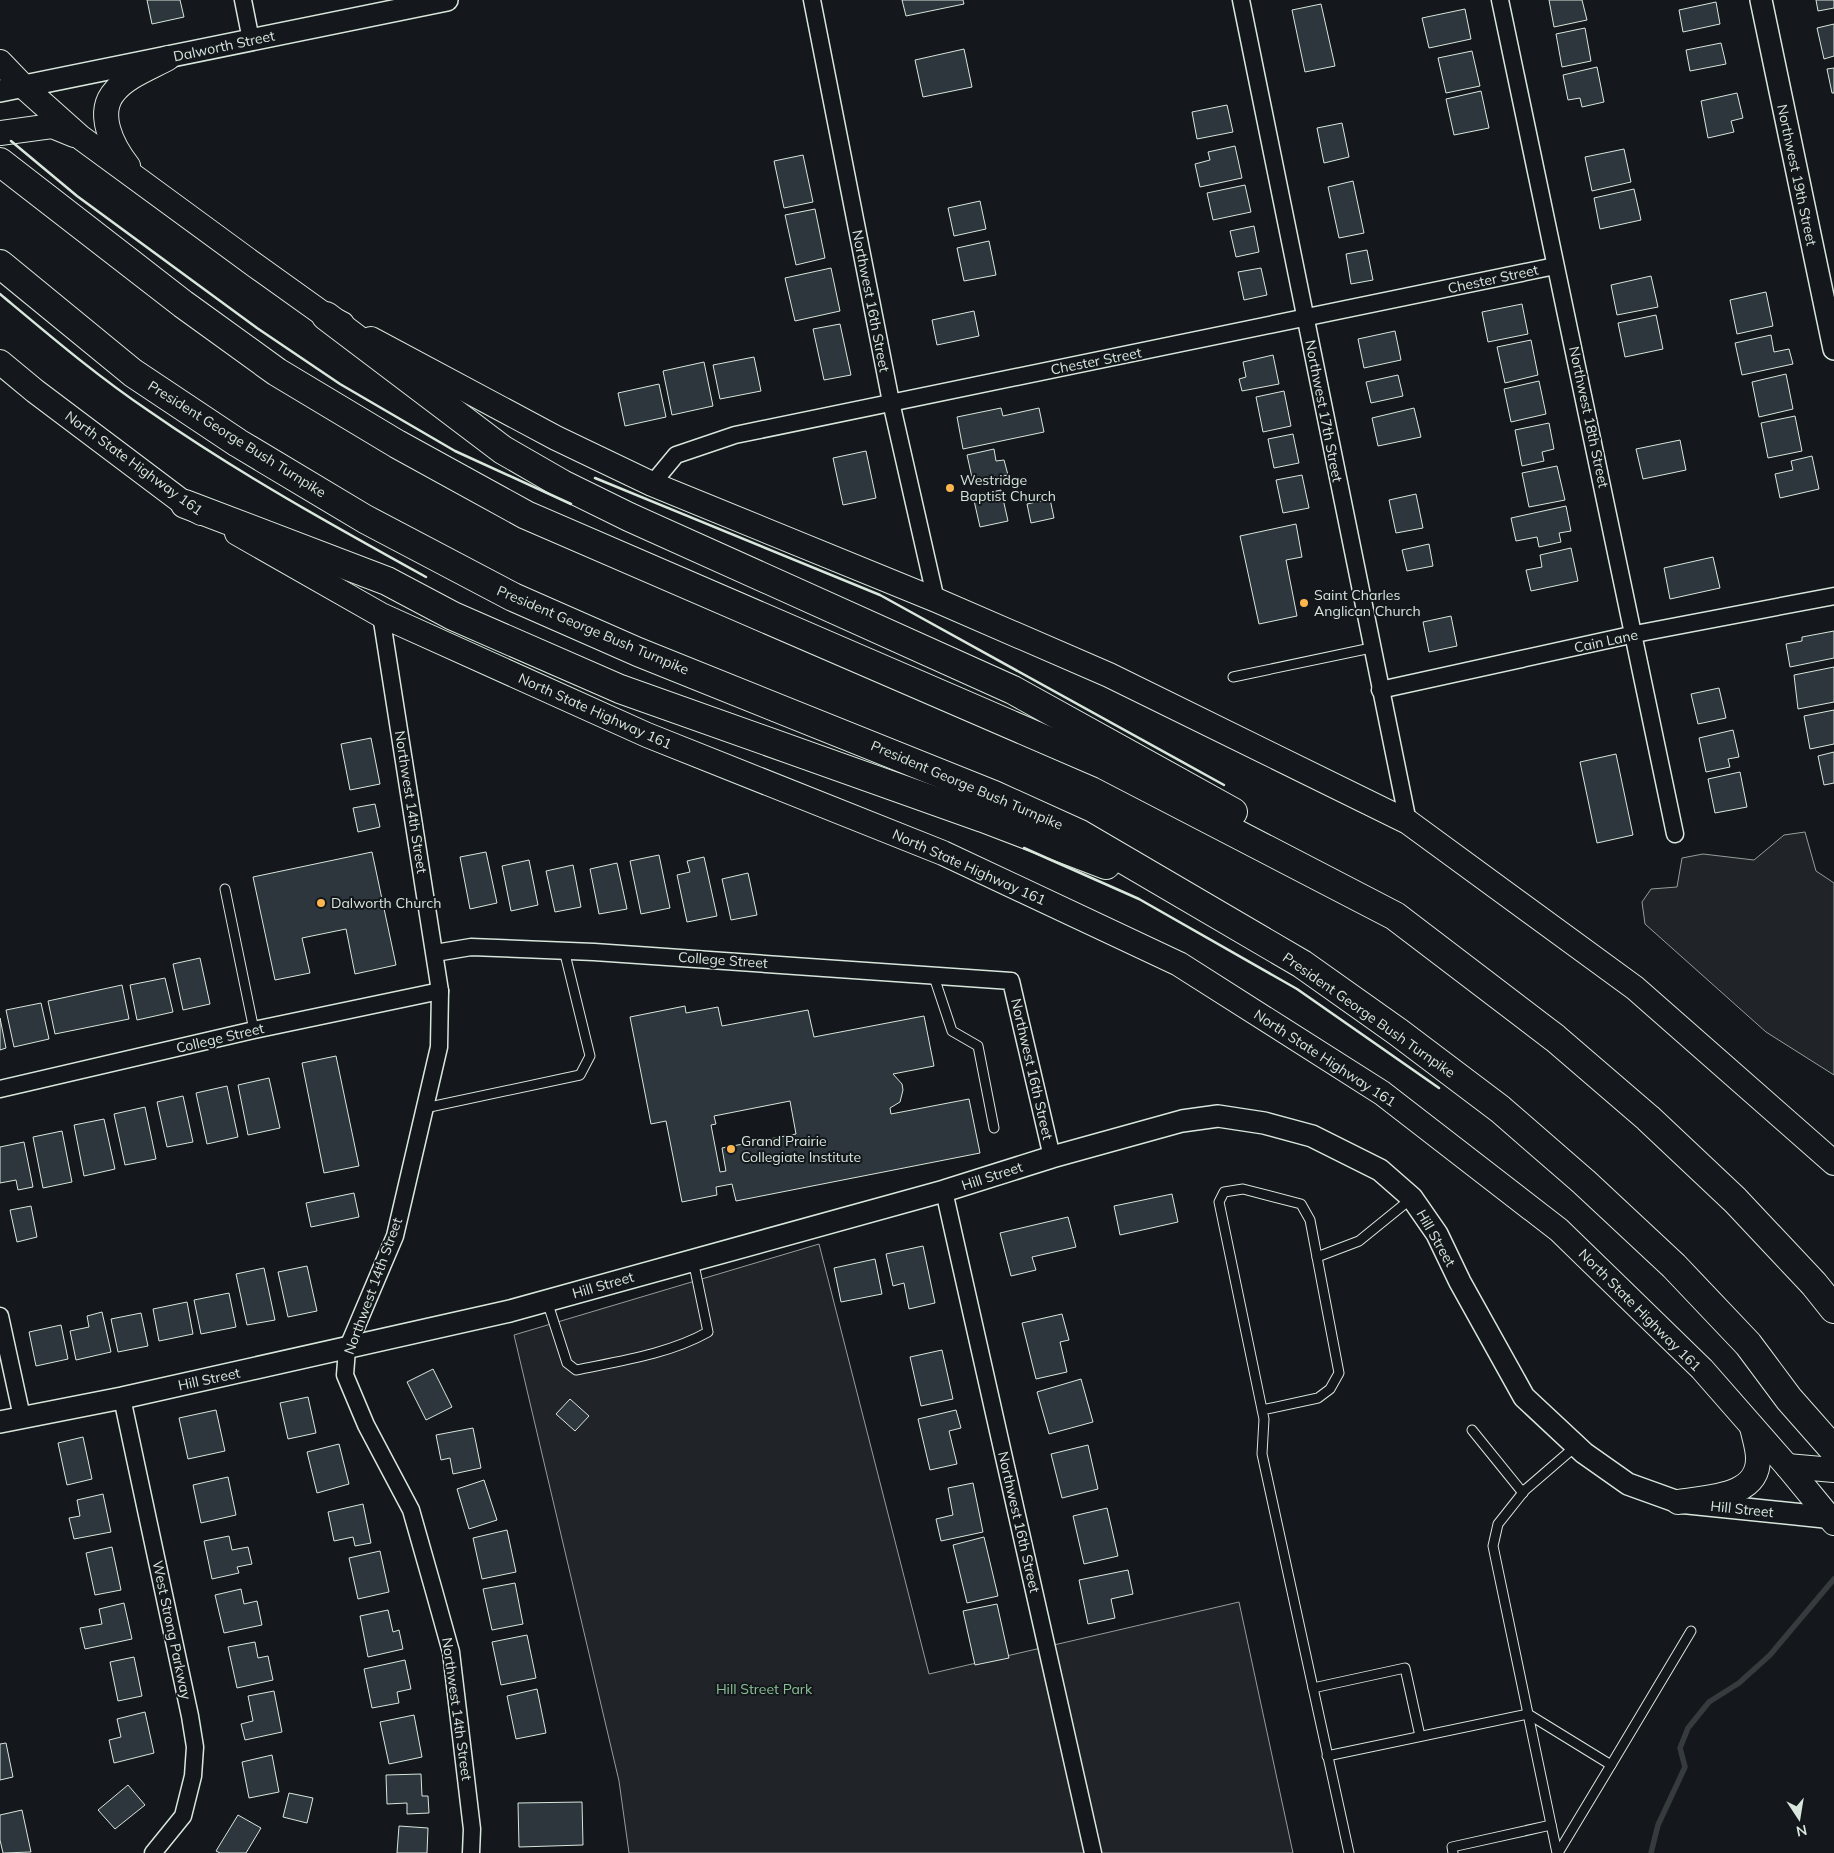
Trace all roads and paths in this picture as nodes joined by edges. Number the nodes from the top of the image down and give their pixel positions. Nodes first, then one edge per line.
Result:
1 (243, 0) edge
2 (447, 0) edge
3 (812, 0) edge
4 (1241, 0) edge
5 (1500, 0) edge
6 (1762, 0) edge
7 (388, 6) edge
8 (251, 40) junction
9 (168, 58) junction
10 (0, 62) edge
11 (24, 87) junction
12 (0, 90) edge
13 (1, 133) edge
14 (80, 137) junction
15 (0, 162) edge
16 (136, 177) junction
17 (0, 264) edge
18 (1555, 266) junction
19 (326, 316) junction
20 (1305, 318) junction
21 (1834, 349) edge
22 (0, 362) edge
23 (891, 402) junction
24 (652, 484) junction
25 (184, 504) junction
26 (1834, 596) edge
27 (936, 600) junction
28 (381, 615) junction
29 (1635, 634) junction
30 (1371, 648) junction
31 (1233, 677) dead end
32 (1380, 690) junction
33 (1408, 822) junction
34 (1675, 834) dead end
35 (225, 889) dead end
36 (1184, 894) junction
37 (1395, 916) junction
38 (564, 950) junction
39 (435, 953) junction
40 (933, 974) junction
41 (1011, 981) joint
42 (440, 991) junction
43 (254, 1030) junction
44 (0, 1089) edge
45 (425, 1108) junction
46 (994, 1128) dead end
47 (1052, 1157) junction
48 (1834, 1163) edge
49 (944, 1191) junction
50 (1412, 1198) junction
51 (1317, 1257) junction
52 (693, 1260) junction
53 (547, 1301) junction
54 (1834, 1309) edge
55 (0, 1316) edge
56 (347, 1349) junction
57 (122, 1398) junction
58 (1790, 1399) junction
59 (1262, 1410) junction
60 (22, 1417) junction
61 (0, 1422) edge
62 (1752, 1427) junction
63 (1472, 1430) dead end
64 (1576, 1446) junction
65 (1834, 1450) edge
66 (1834, 1462) edge
67 (1787, 1466) junction
68 (1834, 1470) edge
69 (1523, 1493) junction
70 (1678, 1502) junction
71 (1833, 1520) edge
72 (1691, 1631) dead end
73 (1313, 1688) junction
74 (1528, 1714) junction
75 (1420, 1736) junction
76 (1327, 1756) junction
77 (1611, 1765) junction
78 (1551, 1825) junction
79 (153, 1853) edge
80 (471, 1853) edge
81 (1093, 1853) edge
82 (1349, 1853) edge
83 (1453, 1853) edge
84 (1557, 1853) edge

1 - 8 street
2 - 7 street, Dalworth Street
3 - 23 street, Northwest 16th Street
4 - 20 street, Northwest 17th Street
5 - 18 street, Northwest 18th Street
6 - 21 street, Northwest 19th Street
7 - 8 street, Dalworth Street
8 - 9 street, Dalworth Street
9 - 11 street, Dalworth Street
9 - 16 main road
10 - 11 main road
11 - 12 street, Dalworth Street
11 - 14 main road
13 - 14 main road
14 - 16 main road
15 - 37 highway
16 - 19 main road
17 - 36 highway, President George Bush Turnpike
18 - 20 street, Chester Street
18 - 29 street, Northwest 18th Street
19 - 24 main road
19 - 37 highway
20 - 23 street, Chester Street
20 - 30 street, Northwest 17th Street
22 - 25 main road, North State Highway 161
23 - 24 street, Chester Street
23 - 27 street, Northwest 16th Street
24 - 27 main road
25 - 28 main road, North State Highway 161
25 - 36 highway
26 - 29 street, Cain Lane
27 - 33 main road
28 - 39 street, Northwest 14th Street
28 - 62 main road, North State Highway 161
29 - 32 street, Cain Lane
29 - 34 street, Northwest 18th Street
30 - 31 lane
30 - 32 street, Northwest 17th Street
32 - 33 street, Northwest 17th Street
33 - 48 main road
35 - 43 lane
36 - 58 highway, President George Bush Turnpike
37 - 54 highway
38 - 39 street, College Street
38 - 40 street, College Street
38 - 45 lane
39 - 42 street, Northwest 14th Street
40 - 41 street, College Street
40 - 46 lane
41 - 47 street, Northwest 16th Street
42 - 43 street, College Street
42 - 45 street, Northwest 14th Street
43 - 44 street, College Street
45 - 56 street, Northwest 14th Street
47 - 49 street, Hill Street
47 - 50 street, Hill Street
49 - 52 street, Hill Street
49 - 81 street, Northwest 16th Street
50 - 51 lane
50 - 64 street, Hill Street
51 - 59 lane
51 - 59 lane
52 - 53 street, Hill Street
52 - 53 lane
53 - 56 street, Hill Street
55 - 60 street
56 - 57 street, Hill Street
56 - 80 street, Northwest 14th Street
57 - 60 street, Hill Street
57 - 79 street, West Strong Parkway
58 - 65 highway, President George Bush Turnpike
58 - 66 highway
59 - 73 lane
60 - 61 street, Hill Street
62 - 67 main road, North State Highway 161
62 - 70 main road
63 - 69 lane
64 - 69 lane
64 - 70 street, Hill Street
67 - 68 main road
67 - 71 main road, North State Highway 161
69 - 74 lane
70 - 71 street, Hill Street
72 - 77 lane
73 - 75 lane
73 - 76 lane
74 - 75 lane
74 - 77 lane
74 - 78 lane
75 - 76 lane
76 - 82 lane
77 - 84 lane
78 - 83 lane
78 - 84 lane

